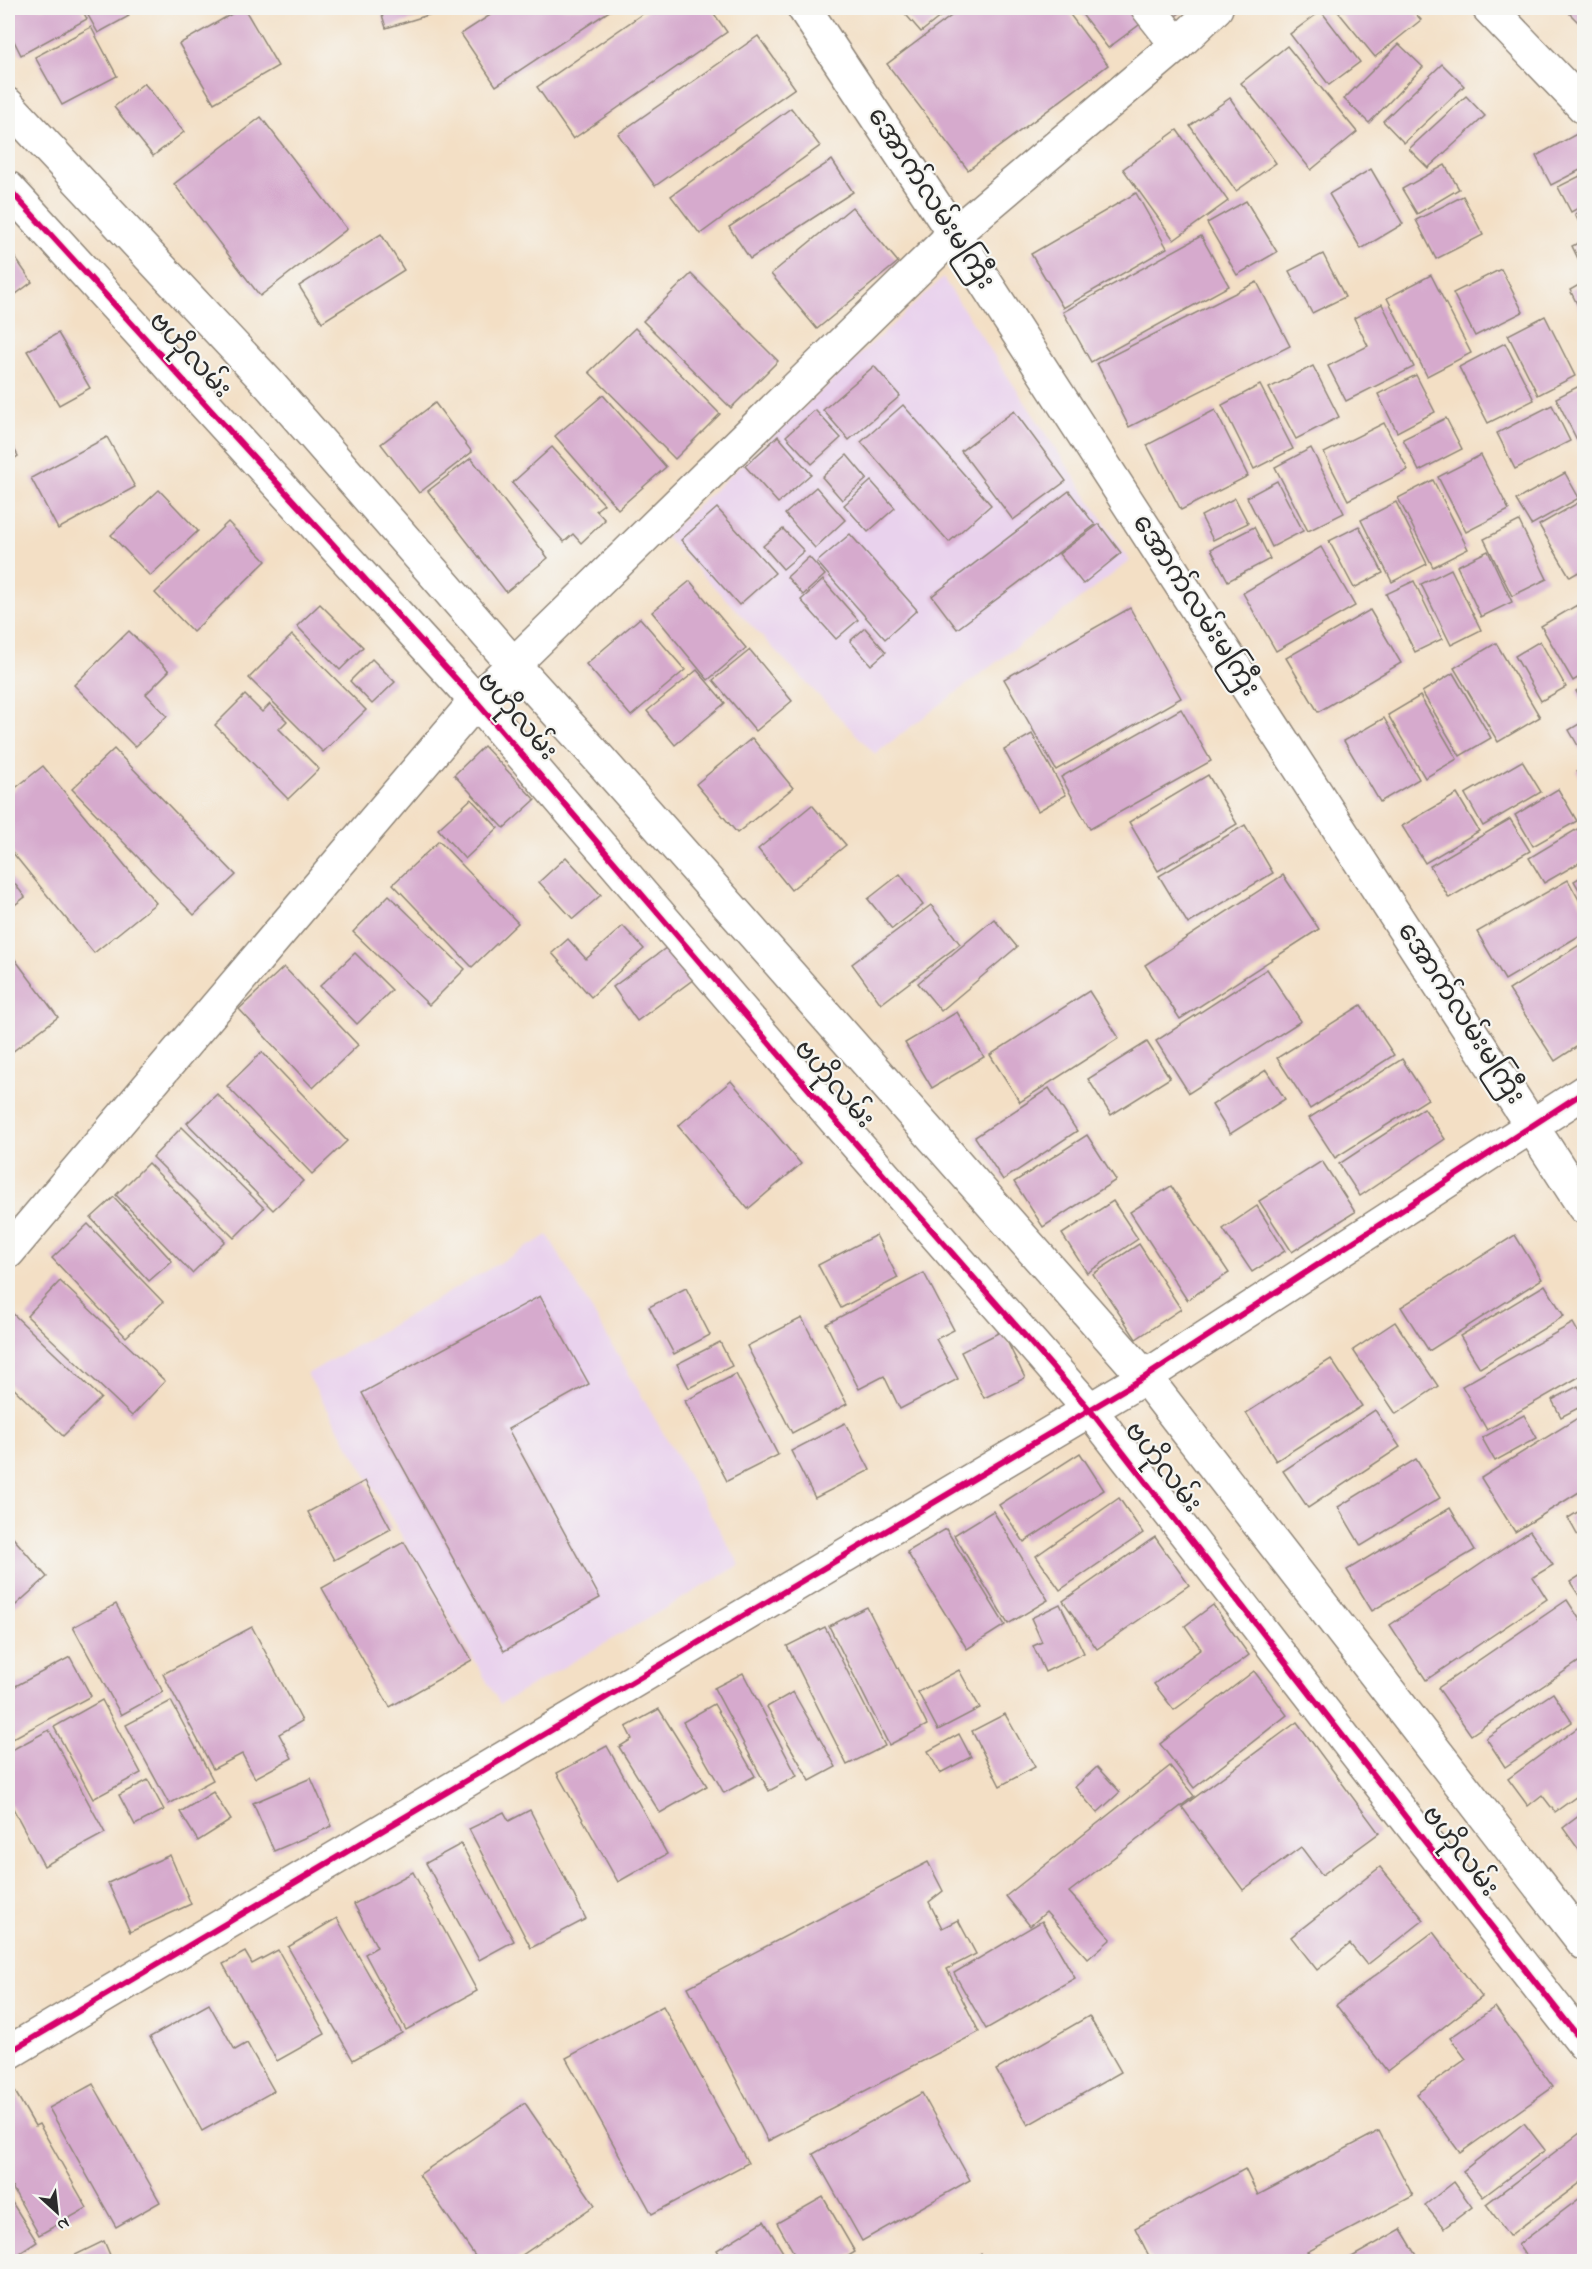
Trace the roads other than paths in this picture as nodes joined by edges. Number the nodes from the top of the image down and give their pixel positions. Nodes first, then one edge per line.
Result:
1 (804, 8) edge
2 (1148, 8) edge
3 (1216, 8) edge
4 (1489, 8) edge
5 (1177, 45) junction
6 (8, 105) edge
7 (1584, 107) edge
8 (8, 188) edge
9 (954, 234) junction
10 (514, 665) junction
11 (476, 701) junction
12 (1584, 1092) edge
13 (1533, 1126) junction
14 (1584, 1207) edge
15 (8, 1252) edge
16 (1145, 1377) junction
17 (1090, 1410) junction
18 (1584, 1943) edge
19 (1584, 2044) edge
20 (8, 2053) edge

1 - 9 street, အောက်လမ်းမကြီး
2 - 5 street
3 - 5 street
4 - 7 street
5 - 9 street
6 - 10 street, ဗဟိုလမ်း
8 - 11 street, ဗဟိုလမ်း
9 - 10 street
9 - 13 street, အောက်လမ်းမကြီး
10 - 11 street
10 - 16 street, ဗဟိုလမ်း
11 - 15 street
11 - 17 street, ဗဟိုလမ်း
12 - 13 street
13 - 14 street, အောက်လမ်းမကြီး
13 - 16 street
16 - 17 street
16 - 18 street, ဗဟိုလမ်း
17 - 19 street, ဗဟိုလမ်း
17 - 20 street

